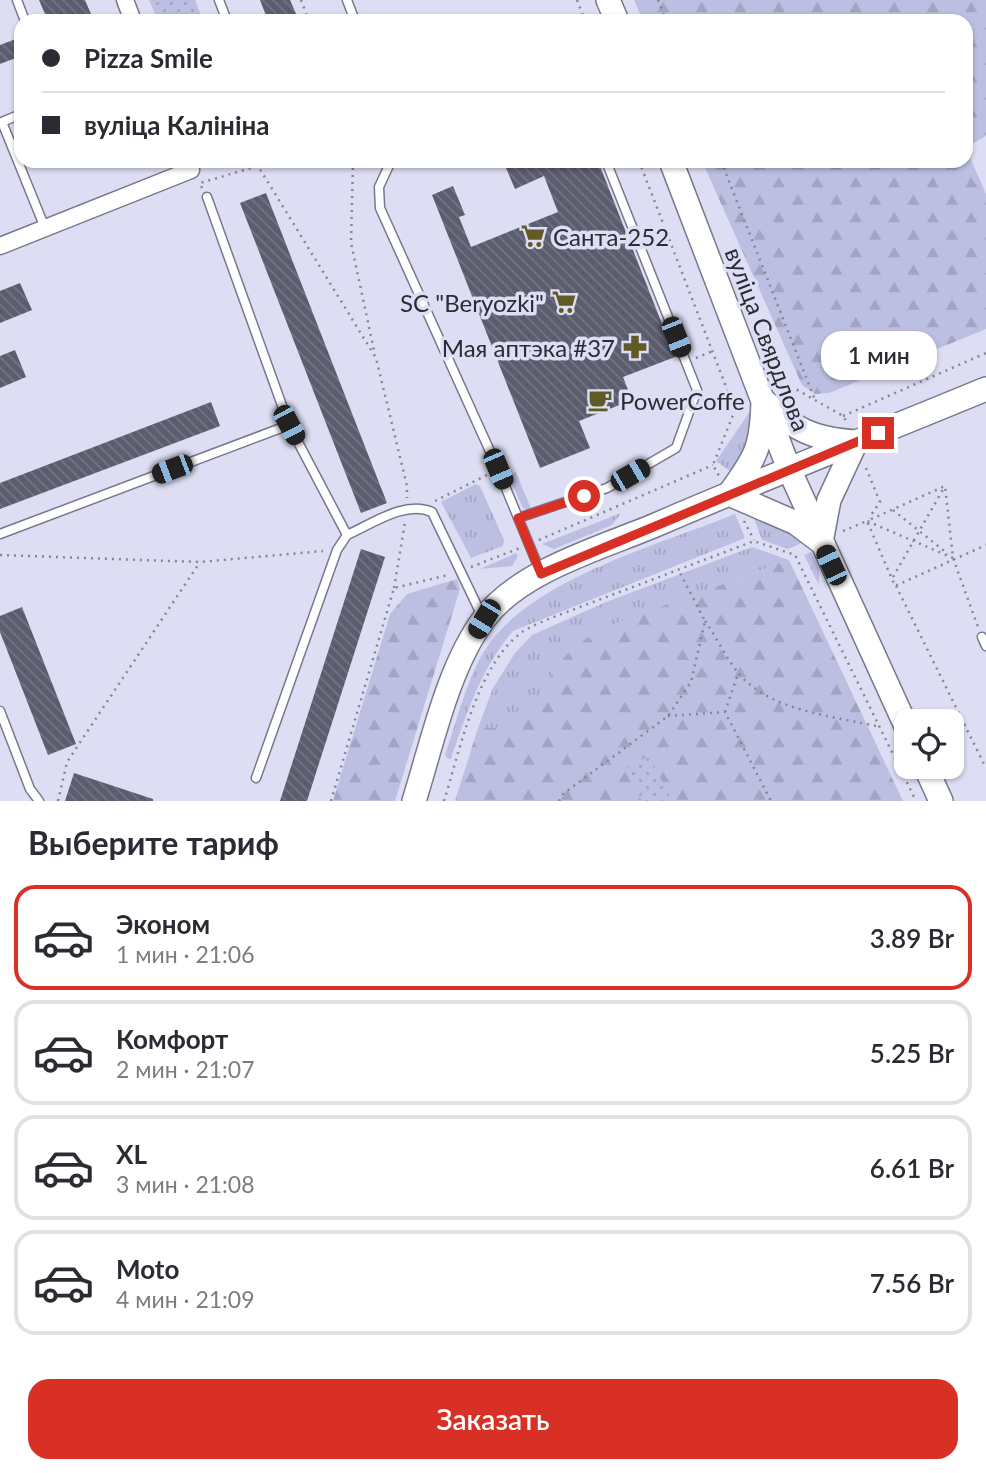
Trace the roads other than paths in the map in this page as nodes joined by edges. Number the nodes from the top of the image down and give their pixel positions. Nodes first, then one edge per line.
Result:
1 (14, 117) edge
2 (14, 152) edge
3 (21, 168) edge
4 (182, 168) edge
5 (388, 168) edge
6 (609, 168) edge
7 (674, 168) edge
8 (207, 197) road end
9 (45, 228) junction
10 (0, 246) edge
11 (986, 389) edge
12 (774, 396) junction
13 (289, 425) junction
14 (857, 444) junction
15 (789, 469) junction
16 (730, 496) junction
17 (518, 518) junction
18 (0, 534) edge
19 (347, 536) junction
20 (827, 539) junction
21 (541, 574) junction
22 (484, 619) junction
23 (899, 709) edge
24 (0, 711) edge
25 (256, 778) dead end
26 (931, 779) edge
27 (39, 801) edge
28 (414, 801) edge
29 (941, 801) edge

1 - 2 lane
3 - 9 lane
4 - 9 street
5 - 17 lane
6 - 17 lane
7 - 12 main road, вуліца Свярдлова
8 - 13 lane
9 - 10 street
11 - 14 main road
12 - 14 main road
12 - 15 main road, вуліца Свярдлова
12 - 16 main road
13 - 18 lane
13 - 19 lane
14 - 15 main road
14 - 20 main road
15 - 16 main road
15 - 20 main road, вуліца Свярдлова
16 - 20 main road
16 - 21 main road
17 - 21 lane
19 - 22 lane
19 - 25 lane
20 - 23 main road, вуліца Свярдлова
21 - 22 main road
22 - 28 main road
24 - 27 lane
26 - 29 main road

